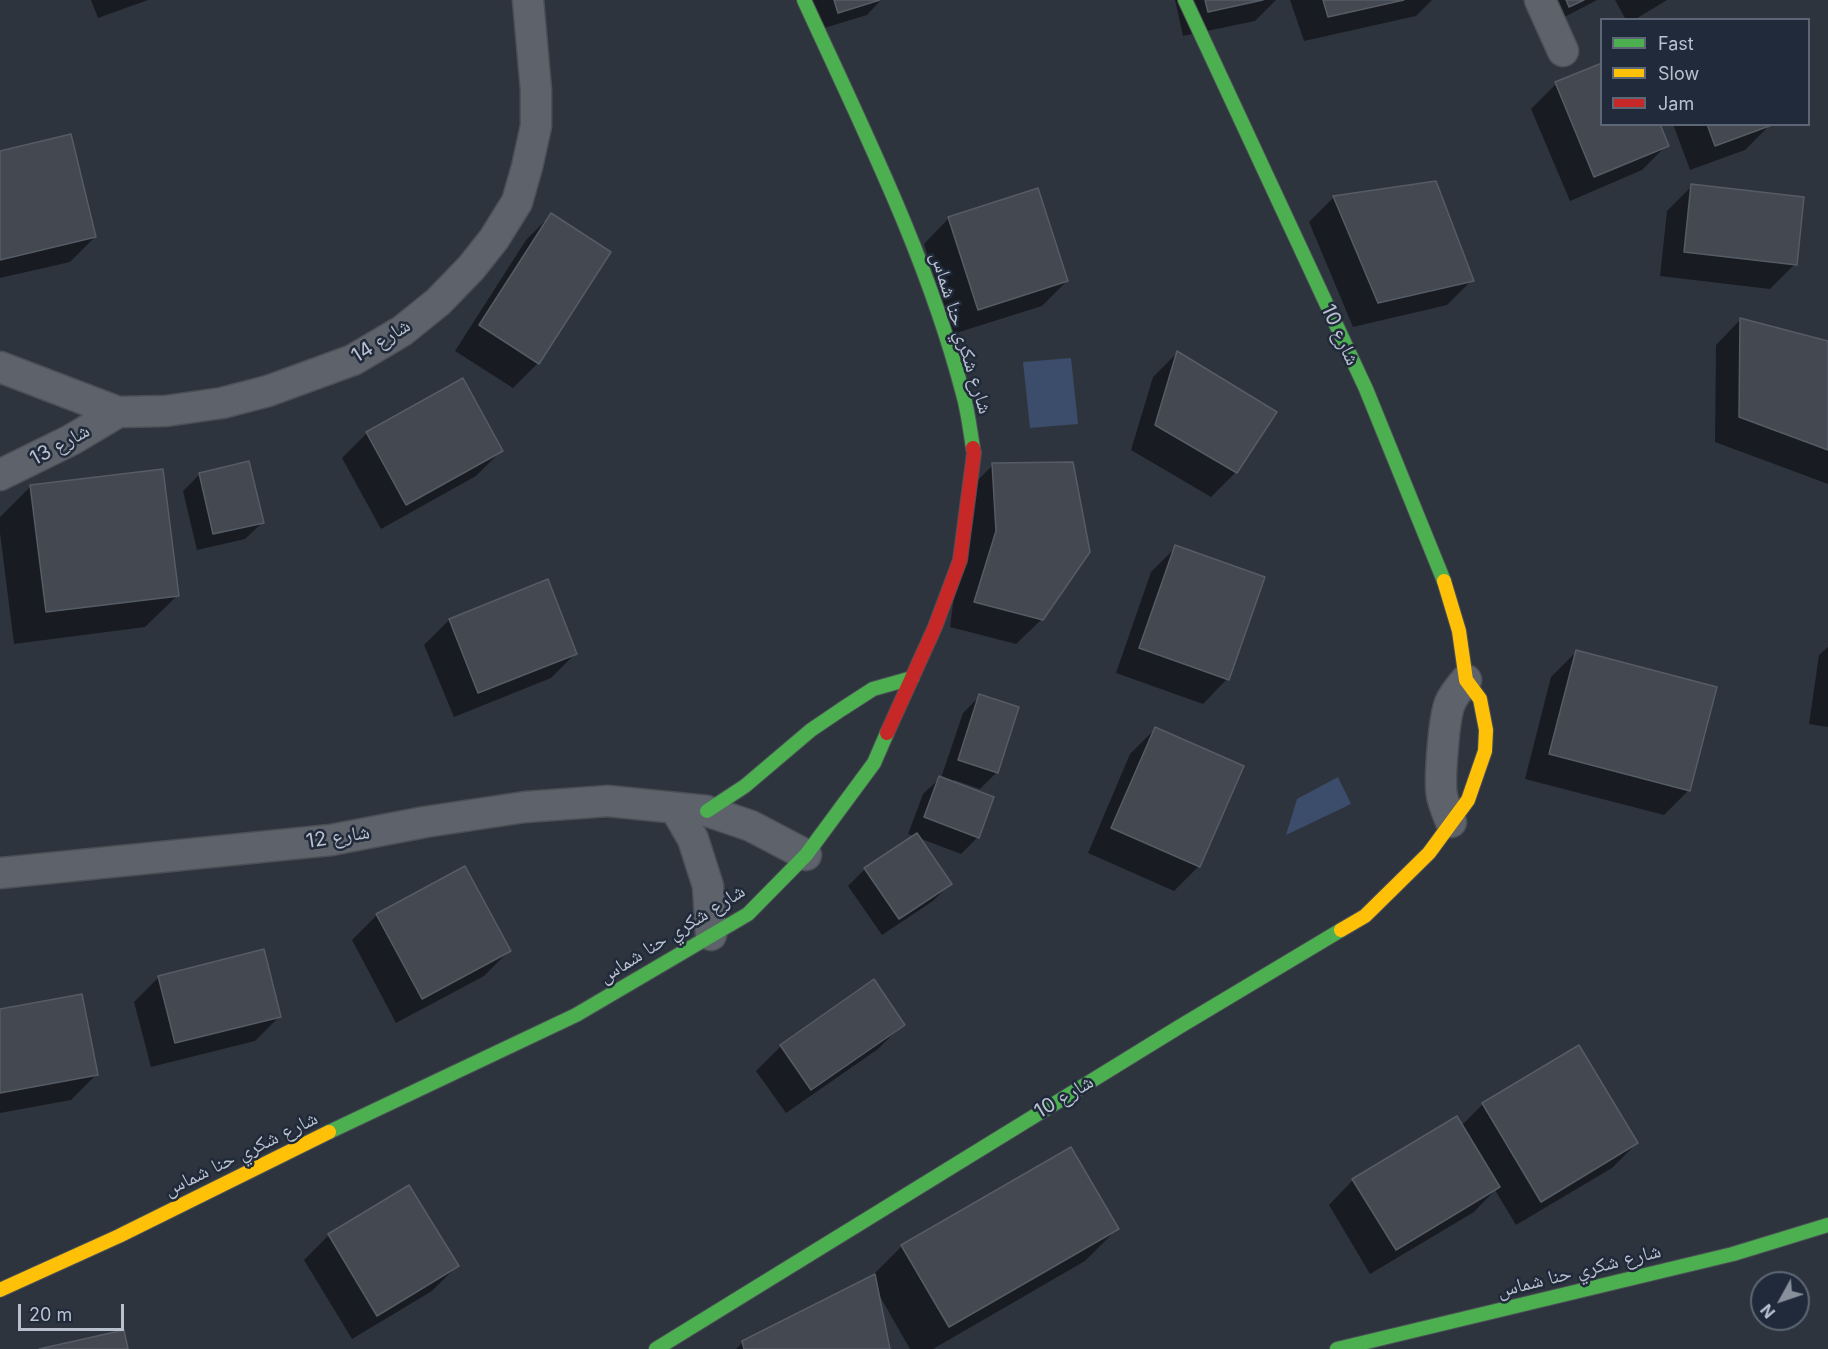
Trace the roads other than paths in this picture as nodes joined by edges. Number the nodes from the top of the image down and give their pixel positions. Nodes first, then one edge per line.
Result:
1 (528, 0) edge
2 (804, 0) edge
3 (1185, 0) edge
4 (1540, 0) edge
5 (1563, 51) dead end
6 (0, 367) edge
7 (118, 411) junction
8 (0, 476) edge
9 (912, 678) junction
10 (1466, 680) junction
11 (675, 808) junction
12 (707, 812) junction
13 (1451, 822) junction
14 (806, 855) junction
15 (0, 873) edge
16 (711, 935) junction
17 (1828, 1225) edge
18 (0, 1290) edge
19 (656, 1349) edge
20 (1337, 1349) edge

1 - 7 street, شارع 14
2 - 9 street, شارع شكري حنا شماس
3 - 10 street, شارع 10
4 - 5 street
6 - 7 street, شارع 14
7 - 8 street, شارع 13
9 - 12 street
9 - 14 street, شارع شكري حنا شماس
10 - 13 street
10 - 13 street, شارع 10
11 - 12 street, شارع 12
11 - 15 street, شارع 12
11 - 16 street
12 - 14 street, شارع 12
13 - 19 street, شارع 10
14 - 16 street, شارع شكري حنا شماس
16 - 18 street, شارع شكري حنا شماس
17 - 20 street, شارع شكري حنا شماس

